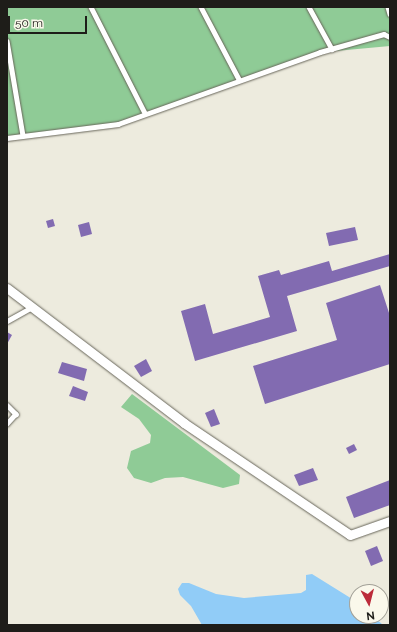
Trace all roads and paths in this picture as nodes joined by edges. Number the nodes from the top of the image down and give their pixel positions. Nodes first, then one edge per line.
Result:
1 (91, 7) edge
2 (201, 7) edge
3 (309, 7) edge
4 (388, 7) edge
5 (390, 14) edge
6 (390, 37) edge
7 (7, 41) edge
8 (332, 49) junction
9 (239, 80) junction
10 (145, 113) junction
11 (23, 136) junction
12 (7, 138) edge
13 (7, 288) edge
14 (32, 307) junction
15 (7, 321) edge
16 (7, 405) edge
17 (7, 424) edge
18 (390, 521) edge

1 - 10 lane
2 - 9 lane
3 - 8 lane
4 - 5 lane
6 - 8 lane
7 - 11 lane
8 - 9 lane
9 - 10 lane
10 - 11 lane
11 - 12 lane
13 - 14 street
14 - 15 lane
14 - 18 street
16 - 17 lane

